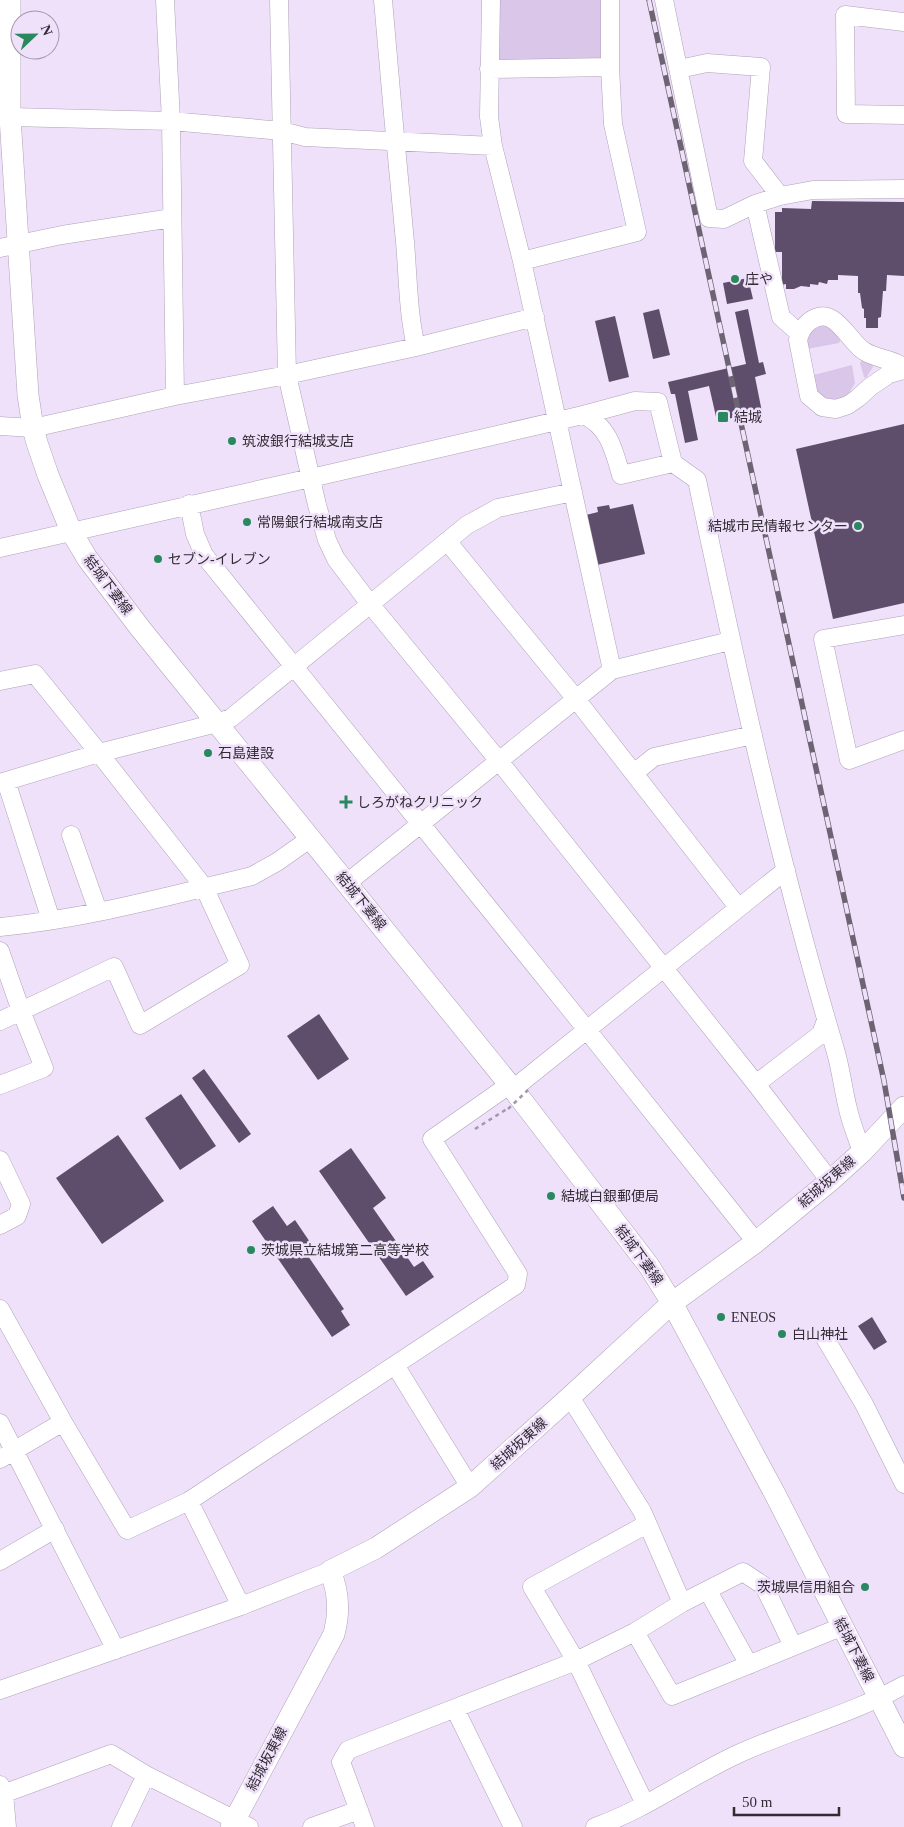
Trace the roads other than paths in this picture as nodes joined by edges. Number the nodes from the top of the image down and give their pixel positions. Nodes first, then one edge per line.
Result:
1 (9, 0) edge
2 (165, 0) edge
3 (279, 0) edge
4 (383, 0) edge
5 (491, 0) edge
6 (610, 0) edge
7 (664, 0) edge
8 (0, 1) edge
9 (904, 22) edge
10 (610, 67) junction
11 (490, 68) junction
12 (678, 69) junction
13 (904, 115) edge
14 (10, 117) junction
15 (171, 121) junction
16 (282, 131) junction
17 (394, 141) junction
18 (493, 146) junction
19 (904, 189) edge
20 (780, 196) junction
21 (755, 204) junction
22 (172, 218) junction
23 (8, 246) edge
24 (522, 261) junction
25 (535, 317) junction
26 (800, 332) junction
27 (416, 347) junction
28 (904, 368) edge
29 (287, 375) junction
30 (174, 396) junction
31 (583, 415) junction
32 (557, 420) junction
33 (0, 426) edge
34 (33, 428) junction
35 (673, 463) junction
36 (311, 478) junction
37 (573, 492) junction
38 (189, 504) junction
39 (71, 531) junction
40 (447, 541) junction
41 (0, 548) edge
42 (370, 604) junction
43 (904, 626) edge
44 (730, 641) junction
45 (295, 667) junction
46 (612, 670) junction
47 (0, 681) edge
48 (576, 699) junction
49 (217, 723) junction
50 (753, 735) junction
51 (904, 740) edge
52 (99, 753) junction
53 (499, 761) junction
54 (634, 773) junction
55 (3, 782) edge
56 (421, 823) junction
57 (71, 835) dead end
58 (310, 838) junction
59 (786, 870) junction
60 (347, 883) junction
61 (204, 887) junction
62 (738, 907) junction
63 (98, 911) junction
64 (51, 920) junction
65 (0, 926) edge
66 (0, 951) edge
67 (663, 969) junction
68 (21, 1011) junction
69 (826, 1020) junction
70 (0, 1022) edge
71 (587, 1030) junction
72 (756, 1084) junction
73 (0, 1086) edge
74 (514, 1093) junction
75 (904, 1107) edge
76 (862, 1152) junction
77 (0, 1160) edge
78 (830, 1181) junction
79 (0, 1225) edge
80 (756, 1242) junction
81 (672, 1303) junction
82 (0, 1309) edge
83 (825, 1338) dead end
84 (395, 1365) junction
85 (570, 1398) junction
86 (63, 1422) junction
87 (0, 1423) edge
88 (8, 1455) edge
89 (904, 1484) edge
90 (470, 1487) junction
91 (189, 1501) junction
92 (647, 1524) junction
93 (55, 1529) junction
94 (0, 1561) edge
95 (330, 1571) junction
96 (708, 1591) junction
97 (682, 1603) junction
98 (241, 1606) junction
99 (841, 1627) junction
100 (635, 1632) junction
101 (793, 1646) junction
102 (116, 1650) junction
103 (576, 1661) junction
104 (749, 1664) junction
105 (904, 1685) edge
106 (0, 1690) edge
107 (879, 1699) junction
108 (456, 1709) junction
109 (904, 1747) edge
110 (146, 1775) junction
111 (1, 1791) edge
112 (645, 1804) junction
113 (359, 1810) junction
114 (238, 1825) edge
115 (6, 1827) edge
116 (121, 1827) edge
117 (312, 1827) edge
118 (365, 1827) edge
119 (514, 1827) edge
120 (595, 1827) edge

1 - 8 street
1 - 14 main road, 結城下妻線
2 - 15 street
3 - 16 street
4 - 17 street
5 - 11 street
6 - 10 street
7 - 12 street
9 - 13 street
10 - 11 street
10 - 24 street
11 - 18 street
12 - 20 street
12 - 21 street
14 - 15 street
14 - 23 main road, 結城下妻線
15 - 16 street
15 - 22 street
16 - 17 street
16 - 29 street
17 - 18 street
17 - 27 street
18 - 24 street
19 - 20 street
20 - 21 street
21 - 26 street
22 - 23 street
22 - 30 street
23 - 34 main road, 結城下妻線
24 - 25 street
25 - 27 street
25 - 32 street
26 - 28 street
26 - 28 street
27 - 29 street
29 - 30 street
29 - 36 street
30 - 34 street
31 - 32 street
31 - 35 street
31 - 35 street
32 - 36 street
32 - 37 street
33 - 34 street
34 - 39 main road, 結城下妻線
35 - 44 street
36 - 38 street
36 - 42 street
37 - 40 street
37 - 46 street
38 - 39 street
38 - 45 street
39 - 41 street
39 - 49 main road, 結城下妻線
40 - 42 street
40 - 48 street
42 - 45 street
42 - 53 street
43 - 51 street
44 - 46 street
44 - 50 street
45 - 49 street
45 - 56 street
46 - 48 street
47 - 52 street
48 - 53 street
48 - 54 street
49 - 52 street
49 - 58 main road, 結城下妻線
50 - 54 street
50 - 59 street
52 - 55 street
52 - 61 street
53 - 56 street
53 - 67 street
54 - 62 street
55 - 64 street
56 - 60 street
56 - 71 street
57 - 63 street
58 - 60 main road, 結城下妻線
58 - 61 street
59 - 62 street
59 - 69 street
60 - 74 main road, 結城下妻線
61 - 63 street
61 - 68 street
62 - 67 street
63 - 64 street
64 - 65 street
66 - 68 street
67 - 71 street
67 - 72 street
68 - 70 street
68 - 73 street
69 - 72 street
69 - 76 street
71 - 74 street
71 - 80 street
72 - 78 street
74 - 81 main road, 結城下妻線
74 - 84 street
75 - 76 main road, 結城坂東線
76 - 78 main road, 結城坂東線
77 - 79 street
78 - 80 main road, 結城坂東線
80 - 81 main road, 結城坂東線
81 - 85 main road, 結城坂東線
81 - 99 main road, 結城下妻線
82 - 86 street
83 - 89 street
84 - 90 street
84 - 91 street
85 - 90 main road, 結城坂東線
85 - 92 street
86 - 88 street
86 - 91 street
87 - 88 street
88 - 93 street
90 - 95 main road, 結城坂東線
91 - 98 street
92 - 97 street
92 - 103 street
93 - 94 street
93 - 102 street
95 - 98 street
95 - 114 main road, 結城坂東線
96 - 97 street
96 - 101 street
96 - 104 street
97 - 100 street
98 - 102 street
99 - 101 street
99 - 107 main road, 結城下妻線
100 - 103 street
100 - 104 street
101 - 104 street
102 - 106 street
103 - 108 street
103 - 112 street
105 - 107 street
107 - 109 main road, 結城下妻線
107 - 112 street
108 - 113 street
108 - 119 street
110 - 111 street
110 - 114 street
110 - 116 street
111 - 115 street
112 - 120 street
113 - 117 street
113 - 118 street

